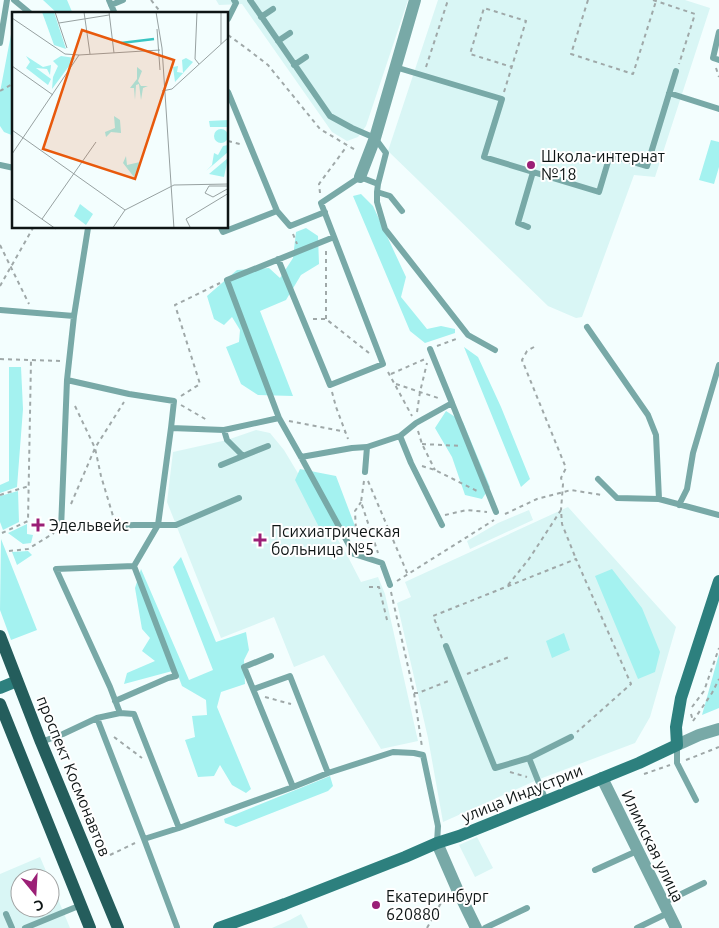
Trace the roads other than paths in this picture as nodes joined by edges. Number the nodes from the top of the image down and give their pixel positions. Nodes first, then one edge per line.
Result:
1 (7, 0) edge
2 (14, 0) edge
3 (122, 0) edge
4 (234, 0) edge
5 (250, 0) edge
6 (415, 0) edge
7 (110, 2) edge
8 (273, 9) dead end
9 (29, 12) edge
10 (229, 17) edge
11 (261, 17) junction
12 (719, 32) edge
13 (290, 33) dead end
14 (278, 41) junction
15 (0, 43) edge
16 (306, 57) dead end
17 (719, 60) edge
18 (294, 64) junction
19 (395, 67) junction
20 (676, 71) road end
21 (669, 93) junction
22 (229, 96) edge
23 (719, 109) edge
24 (375, 138) junction
25 (533, 172) junction
26 (360, 177) junction
27 (378, 184) junction
28 (377, 192) junction
29 (277, 211) junction
30 (402, 211) dead end
31 (325, 212) junction
32 (528, 226) dead end
33 (88, 229) edge
34 (222, 229) edge
35 (334, 237) junction
36 (278, 259) junction
37 (0, 310) edge
38 (74, 316) junction
39 (587, 327) dead end
40 (430, 349) road end
41 (495, 350) dead end
42 (719, 365) edge
43 (67, 380) junction
44 (452, 403) junction
45 (278, 418) junction
46 (171, 428) junction
47 (224, 430) junction
48 (400, 436) junction
49 (268, 446) dead end
50 (367, 447) junction
51 (243, 456) junction
52 (301, 457) junction
53 (221, 465) dead end
54 (366, 472) road end
55 (598, 479) dead end
56 (239, 498) dead end
57 (659, 499) junction
58 (680, 505) junction
59 (499, 514) road end
60 (719, 515) edge
61 (158, 525) junction
62 (442, 525) dead end
63 (134, 566) junction
64 (719, 581) edge
65 (390, 585) road end
66 (0, 636) edge
67 (446, 646) road end
68 (271, 656) dead end
69 (18, 682) junction
70 (0, 688) edge
71 (254, 690) junction
72 (115, 701) junction
73 (0, 704) edge
74 (120, 713) junction
75 (98, 718) junction
76 (719, 729) edge
77 (571, 737) road end
78 (41, 742) junction
79 (677, 745) junction
80 (529, 758) junction
81 (328, 773) junction
82 (602, 778) junction
83 (293, 787) junction
84 (696, 800) dead end
85 (546, 802) junction
86 (179, 828) junction
87 (144, 839) junction
88 (437, 843) junction
89 (637, 851) junction
90 (596, 870) dead end
91 (704, 883) dead end
92 (81, 905) junction
93 (527, 908) dead end
94 (666, 908) junction
95 (6, 914) dead end
96 (177, 927) edge
97 (12, 928) edge
98 (25, 928) edge
99 (90, 928) edge
100 (118, 928) edge
101 (219, 928) edge
102 (476, 928) edge
103 (485, 928) edge
104 (637, 928) edge
105 (676, 928) edge

1 - 15 lane
2 - 9 lane
3 - 7 lane
4 - 10 lane
5 - 11 lane
6 - 19 street
8 - 11 lane
11 - 14 lane
12 - 17 lane
13 - 14 lane
14 - 18 lane
16 - 18 lane
18 - 24 lane
19 - 24 street
19 - 25 lane
20 - 21 lane
21 - 23 lane
21 - 25 lane
22 - 29 lane
24 - 26 street
24 - 27 lane
25 - 32 lane
26 - 27 lane
26 - 31 lane
27 - 28 lane
28 - 30 lane
28 - 41 lane
29 - 31 lane
29 - 34 lane
31 - 35 lane
33 - 38 lane
35 - 36 lane
35 - 36 lane
36 - 45 lane
37 - 38 lane
38 - 43 lane
39 - 57 lane
40 - 44 lane
42 - 58 lane
43 - 46 lane
43 - 61 lane
44 - 48 lane
44 - 59 lane
45 - 47 lane
45 - 52 lane
46 - 47 lane
46 - 61 lane
47 - 51 lane
48 - 50 lane
48 - 62 lane
49 - 51 lane
50 - 52 lane
50 - 54 lane
51 - 53 lane
52 - 65 lane
55 - 57 lane
56 - 61 lane
57 - 58 lane
58 - 60 lane
61 - 63 lane
63 - 72 lane
63 - 72 lane
64 - 79 street
66 - 69 main road, проспект Космонавтов
67 - 80 lane
68 - 71 lane
69 - 70 street
69 - 78 main road, проспект Космонавтов
71 - 81 lane
71 - 83 lane
72 - 74 lane
73 - 92 main road
74 - 75 lane
74 - 86 lane
75 - 78 lane
75 - 87 lane
76 - 79 street
77 - 80 lane
78 - 100 main road, проспект Космонавтов
79 - 82 street, улица Индустрии
79 - 84 lane
80 - 85 lane
81 - 83 lane
81 - 88 lane
82 - 85 street, улица Индустрии
82 - 89 street, Илимская улица
83 - 86 lane
85 - 88 street, улица Индустрии
86 - 87 lane
87 - 96 lane
88 - 101 street, улица Индустрии
88 - 102 street
89 - 90 lane
89 - 94 street, Илимская улица
91 - 94 lane
92 - 98 lane
92 - 99 main road
93 - 103 lane
94 - 104 lane
94 - 105 street, Илимская улица
95 - 97 lane

